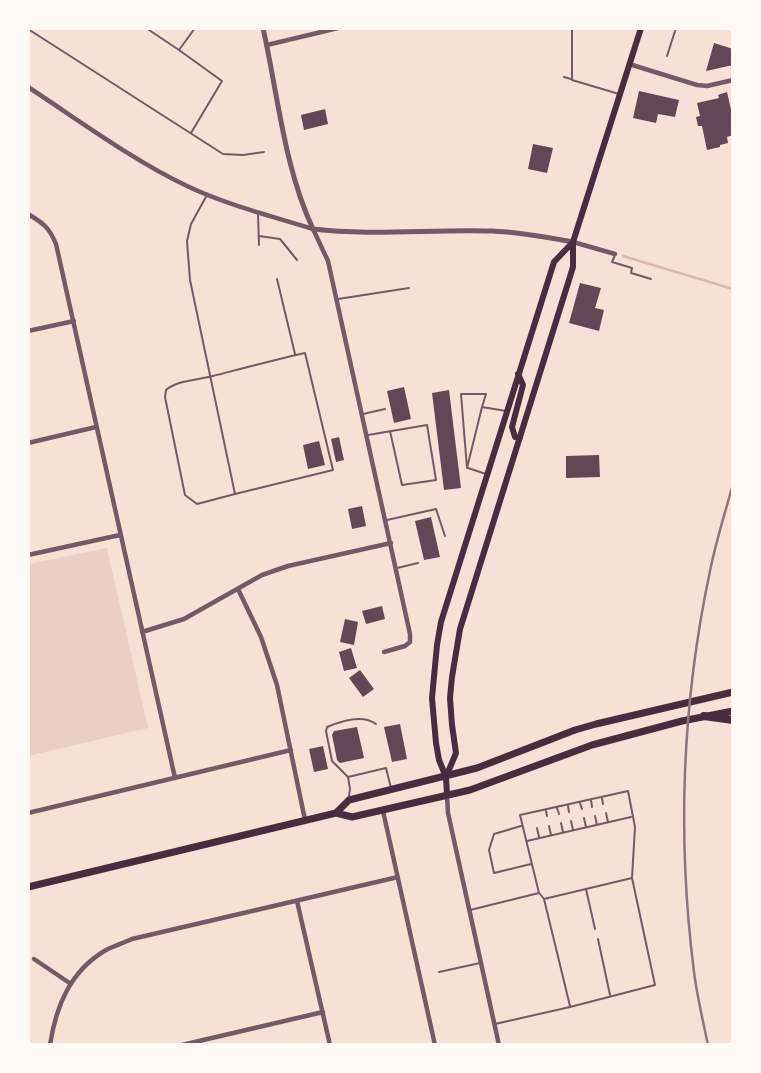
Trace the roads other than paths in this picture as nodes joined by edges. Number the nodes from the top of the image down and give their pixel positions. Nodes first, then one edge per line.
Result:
1 (146, 28) edge
2 (195, 28) edge
3 (264, 28) edge
4 (338, 28) edge
5 (572, 28) edge
6 (641, 28) edge
7 (676, 28) edge
8 (28, 29) edge
9 (267, 45) junction
10 (180, 50) junction
11 (667, 56) dead end
12 (629, 64) junction
13 (564, 77) dead end
14 (572, 80) junction
15 (733, 80) edge
16 (28, 87) edge
17 (620, 95) junction
18 (191, 133) junction
19 (264, 152) dead end
20 (207, 194) junction
21 (258, 212) junction
22 (28, 214) edge
23 (313, 229) junction
24 (259, 236) junction
25 (573, 242) junction
26 (259, 245) dead end
27 (615, 254) joint
28 (297, 260) dead end
29 (277, 279) dead end
30 (651, 279) dead end
31 (409, 288) dead end
32 (337, 299) junction
33 (74, 321) junction
34 (28, 331) edge
35 (295, 355) junction
36 (519, 374) junction
37 (211, 377) junction
38 (482, 407) junction
39 (385, 409) dead end
40 (507, 412) junction
41 (362, 414) junction
42 (96, 428) junction
43 (390, 431) junction
44 (367, 435) junction
45 (520, 438) junction
46 (28, 443) edge
47 (467, 468) junction
48 (487, 474) junction
49 (235, 494) junction
50 (386, 521) junction
51 (120, 534) junction
52 (444, 536) dead end
53 (391, 543) junction
54 (28, 555) edge
55 (418, 564) dead end
56 (396, 568) junction
57 (237, 589) junction
58 (142, 632) junction
59 (384, 652) dead end
60 (733, 691) edge
61 (733, 711) edge
62 (705, 716) junction
63 (733, 720) edge
64 (376, 724) dead end
65 (291, 750) junction
66 (446, 776) junction
67 (348, 777) junction
68 (174, 778) junction
69 (391, 790) junction
70 (447, 795) junction
71 (602, 797) junction
72 (591, 799) junction
73 (349, 800) junction
74 (580, 802) junction
75 (568, 804) junction
76 (603, 804) dead end
77 (557, 807) junction
78 (592, 807) dead end
79 (582, 809) dead end
80 (545, 810) junction
81 (383, 811) junction
82 (534, 812) junction
83 (569, 812) dead end
84 (28, 813) edge
85 (335, 813) junction
86 (606, 813) dead end
87 (559, 814) dead end
88 (594, 816) dead end
89 (633, 816) junction
90 (547, 817) dead end
91 (584, 818) dead end
92 (535, 819) dead end
93 (305, 820) junction
94 (571, 821) dead end
95 (608, 822) junction
96 (561, 823) dead end
97 (597, 825) junction
98 (522, 826) junction
99 (549, 826) dead end
100 (586, 827) junction
101 (537, 828) dead end
102 (573, 830) junction
103 (563, 832) junction
104 (551, 835) junction
105 (539, 838) junction
106 (526, 841) junction
107 (532, 864) junction
108 (397, 877) junction
109 (632, 878) junction
110 (28, 887) edge
111 (586, 889) junction
112 (540, 893) junction
113 (544, 899) junction
114 (297, 901) junction
115 (470, 910) junction
116 (595, 929) dead end
117 (598, 939) dead end
118 (34, 959) dead end
119 (481, 963) junction
120 (439, 972) dead end
121 (71, 984) junction
122 (610, 996) junction
123 (570, 1007) junction
124 (323, 1012) junction
125 (494, 1024) junction
126 (50, 1045) edge
127 (183, 1045) edge
128 (330, 1045) edge
129 (435, 1045) edge
130 (499, 1045) edge

1 - 10 lane
2 - 10 lane
3 - 9 street
4 - 9 street
5 - 14 lane
6 - 12 main road
7 - 11 lane
8 - 18 lane
9 - 23 street
10 - 18 lane
12 - 15 street
12 - 17 main road
13 - 14 lane
14 - 17 lane
16 - 20 street
17 - 25 main road
18 - 19 lane
20 - 21 street
20 - 37 lane
21 - 23 street
21 - 24 lane
22 - 33 street
23 - 25 street
23 - 32 street
24 - 26 lane
24 - 28 lane
25 - 27 street
25 - 36 main road
25 - 45 main road
27 - 30 lane
29 - 35 lane
31 - 32 lane
32 - 41 street
33 - 34 street
33 - 42 street
35 - 37 lane
35 - 49 lane
36 - 40 main road
36 - 45 main road
37 - 49 lane
37 - 49 lane
38 - 40 lane
38 - 47 lane
38 - 47 lane
39 - 41 lane
40 - 48 main road
41 - 44 street
42 - 46 street
42 - 51 street
43 - 43 lane
43 - 44 lane
44 - 50 street
45 - 66 main road
47 - 48 lane
48 - 66 main road
50 - 52 lane
50 - 53 street
51 - 54 street
51 - 58 street
53 - 56 street
53 - 57 street
55 - 56 lane
56 - 59 street
57 - 58 street
57 - 65 street
58 - 68 street
60 - 66 main road
61 - 62 main road
62 - 63 highway
62 - 70 main road
64 - 67 lane
65 - 68 street
65 - 93 street
66 - 69 main road
66 - 70 main road
67 - 69 lane
67 - 73 lane
68 - 84 street
69 - 73 main road
70 - 81 main road
70 - 115 street
71 - 72 lane
71 - 76 lane
71 - 89 lane
72 - 74 lane
72 - 78 lane
73 - 85 main road
74 - 75 lane
74 - 79 lane
75 - 77 lane
75 - 83 lane
77 - 80 lane
77 - 87 lane
80 - 82 lane
80 - 90 lane
81 - 85 main road
81 - 108 street
82 - 92 lane
82 - 98 lane
85 - 93 main road
86 - 95 lane
88 - 97 lane
89 - 95 lane
89 - 109 lane
91 - 100 lane
93 - 110 main road
94 - 102 lane
95 - 97 lane
96 - 103 lane
97 - 100 lane
98 - 106 lane
98 - 107 lane
99 - 104 lane
100 - 102 lane
101 - 105 lane
102 - 103 lane
103 - 104 lane
104 - 105 lane
105 - 106 lane
106 - 107 lane
107 - 112 lane
108 - 114 street
108 - 129 street
109 - 111 lane
109 - 122 lane
111 - 113 lane
111 - 116 lane
112 - 113 lane
112 - 115 lane
113 - 123 lane
114 - 121 street
114 - 124 street
115 - 119 street
117 - 122 lane
118 - 121 street
119 - 120 lane
119 - 125 street
121 - 126 street
122 - 123 lane
123 - 125 lane
124 - 127 street
124 - 128 street
125 - 130 street

